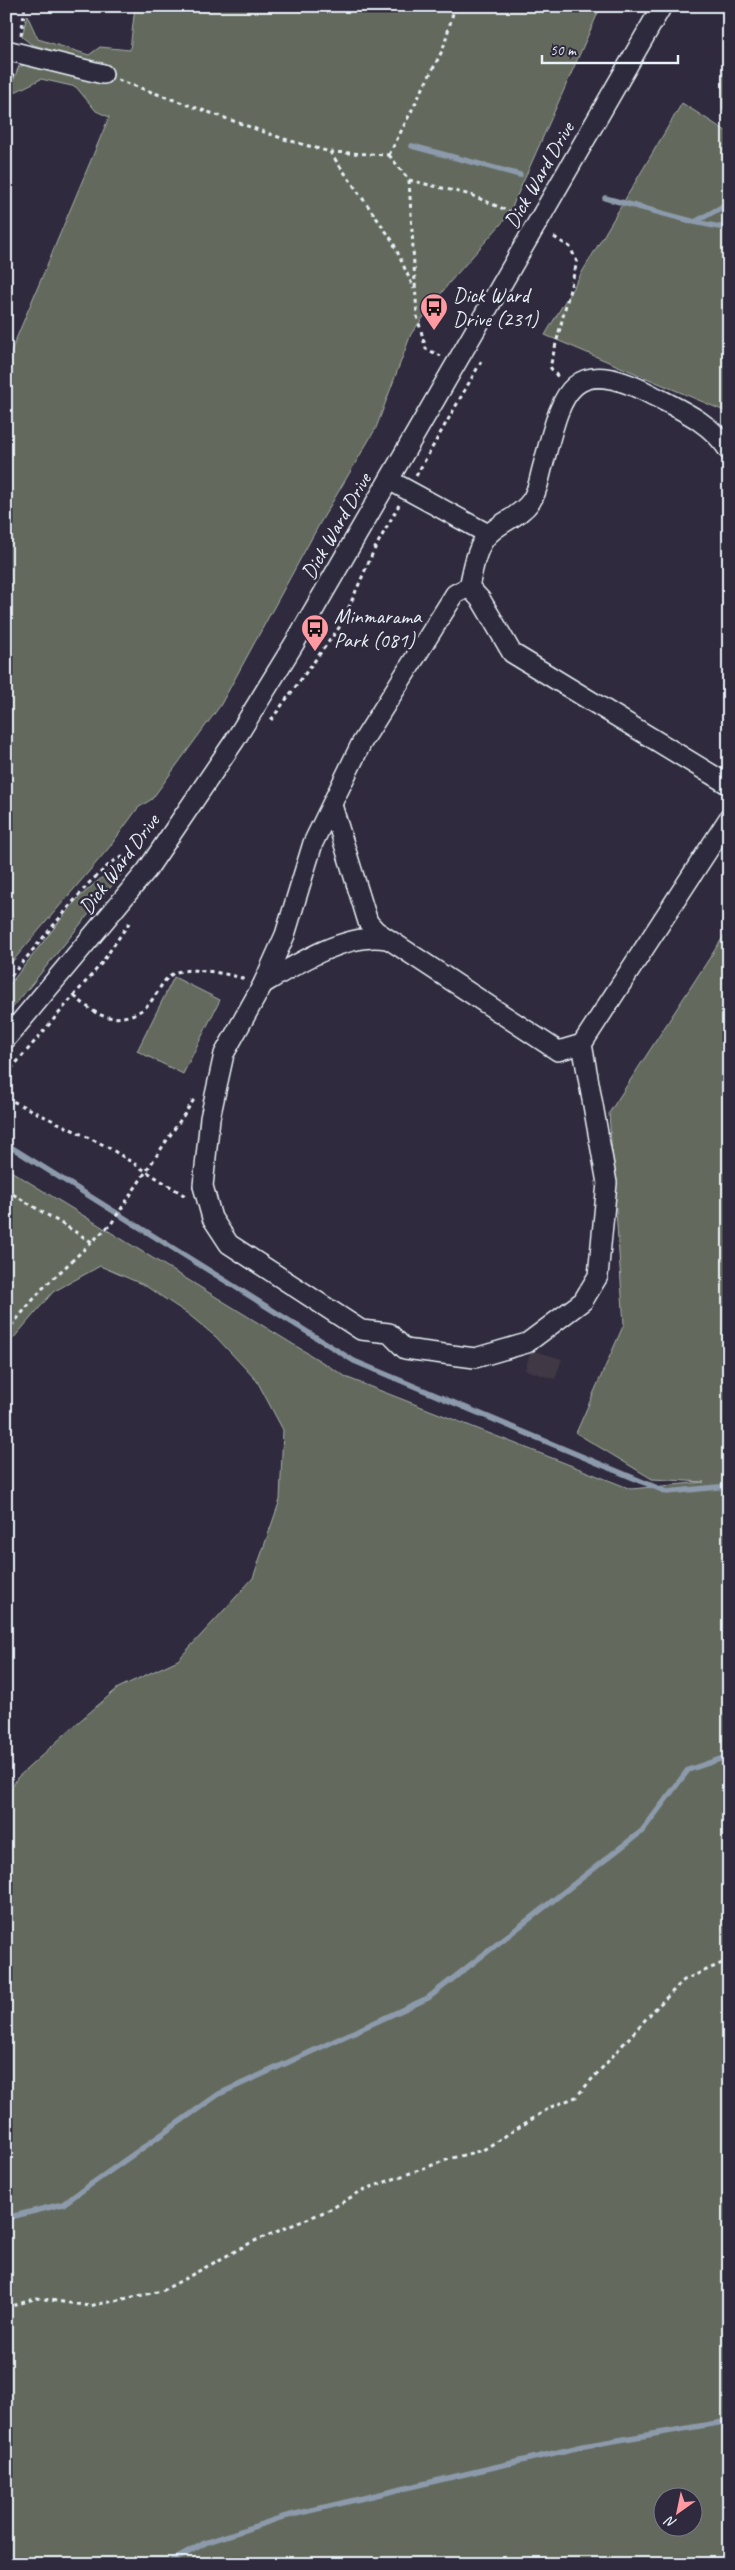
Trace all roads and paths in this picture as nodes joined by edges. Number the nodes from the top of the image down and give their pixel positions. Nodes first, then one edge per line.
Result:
1 (25, 6) edge
2 (455, 6) edge
3 (662, 6) edge
4 (21, 31) dead end
5 (6, 50) edge
6 (103, 74) joint
7 (330, 152) junction
8 (389, 155) junction
9 (409, 180) junction
10 (522, 217) dead end
11 (554, 237) dead end
12 (416, 292) junction
13 (426, 349) dead end
14 (570, 391) junction
15 (729, 451) edge
16 (389, 480) junction
17 (488, 534) junction
18 (469, 587) junction
19 (729, 786) edge
20 (332, 805) junction
21 (729, 818) edge
22 (145, 872) junction
23 (386, 939) junction
24 (6, 982) edge
25 (263, 984) junction
26 (74, 996) dead end
27 (6, 1040) edge
28 (582, 1044) junction
29 (198, 1093) dead end
30 (6, 1098) edge
31 (146, 1171) junction
32 (6, 1190) edge
33 (207, 1202) junction
34 (92, 1242) junction
35 (6, 1332) edge
36 (729, 1960) edge
37 (6, 2308) edge

1 - 4 path
2 - 8 path
3 - 16 street, Dick Ward Drive, bridge
5 - 6 street
6 - 7 path
7 - 8 path
7 - 12 path
8 - 9 path
9 - 10 path
9 - 12 path
11 - 14 path
12 - 13 path
14 - 15 street
14 - 17 street
16 - 17 street
16 - 22 street, Dick Ward Drive
17 - 18 street
18 - 19 street
18 - 20 street
20 - 23 street
20 - 25 street
21 - 28 street
22 - 24 path
22 - 27 street, Dick Ward Drive
23 - 25 street
23 - 28 street
25 - 26 path
25 - 33 street
28 - 33 street
29 - 31 path
30 - 31 path
31 - 33 path
31 - 34 path
32 - 34 path
34 - 35 path
36 - 37 path

